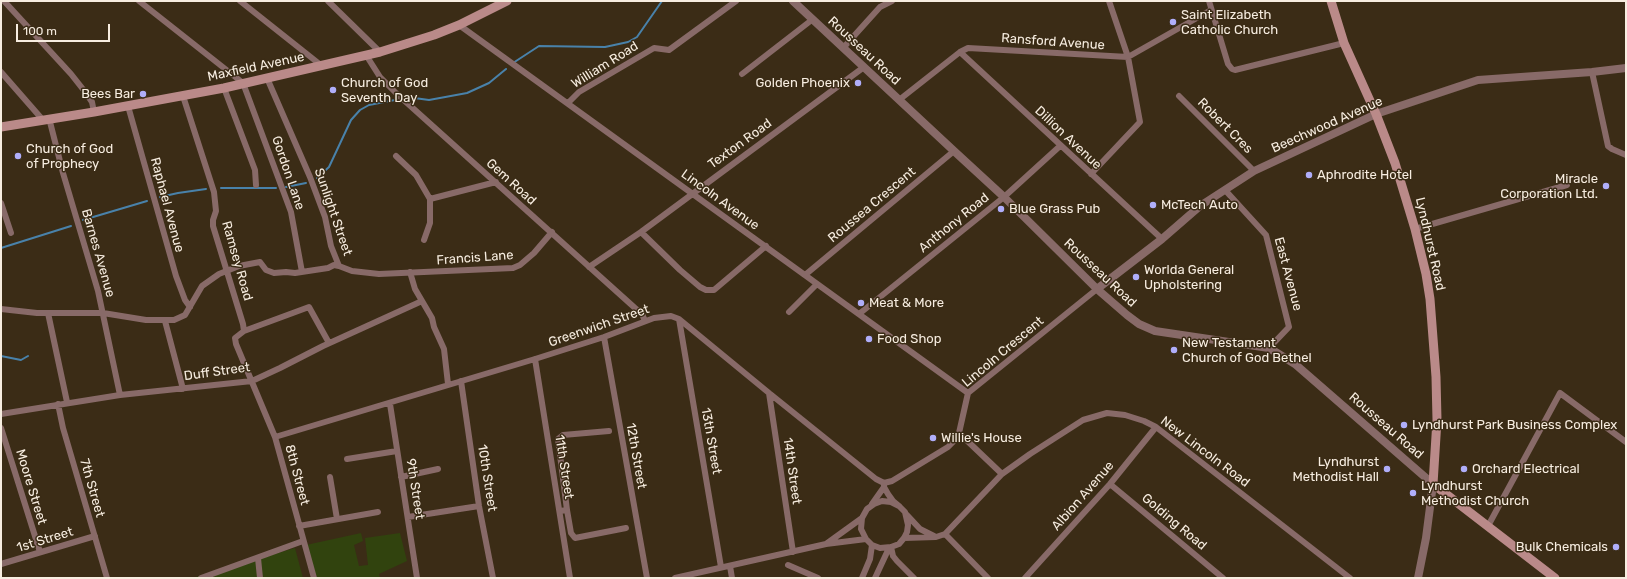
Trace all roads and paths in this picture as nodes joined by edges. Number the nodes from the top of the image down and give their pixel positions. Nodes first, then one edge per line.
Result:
1 (4, 1) edge
2 (139, 1) edge
3 (240, 1) edge
4 (328, 1) edge
5 (507, 1) edge
6 (736, 1) edge
7 (793, 1) edge
8 (892, 1) edge
9 (1109, 1) edge
10 (1209, 1) edge
11 (1331, 1) edge
12 (1212, 10) junction
13 (813, 19) junction
14 (459, 25) junction
15 (1344, 43) junction
16 (844, 47) junction
17 (380, 52) junction
18 (960, 52) junction
19 (366, 55) junction
20 (1128, 57) junction
21 (322, 66) junction
22 (864, 67) junction
23 (1626, 68) edge
24 (1, 72) edge
25 (1592, 72) junction
26 (742, 74) dead end
27 (267, 78) junction
28 (243, 83) junction
29 (224, 88) junction
30 (184, 96) junction
31 (1179, 96) dead end
32 (899, 100) junction
33 (568, 103) junction
34 (128, 106) junction
35 (94, 112) junction
36 (1376, 114) junction
37 (46, 119) junction
38 (1, 127) edge
39 (1060, 146) junction
40 (954, 151) junction
41 (1626, 155) edge
42 (396, 156) dead end
43 (1254, 171) junction
44 (1091, 174) junction
45 (496, 182) junction
46 (256, 185) dead end
47 (1567, 185) dead end
48 (1225, 190) junction
49 (692, 193) junction
50 (1004, 197) junction
51 (430, 199) junction
52 (1, 203) edge
53 (1415, 229) junction
54 (552, 232) junction
55 (641, 232) junction
56 (11, 233) dead end
57 (1162, 238) junction
58 (424, 240) dead end
59 (766, 246) junction
60 (339, 266) junction
61 (589, 267) junction
62 (227, 271) junction
63 (302, 272) junction
64 (410, 272) junction
65 (805, 275) junction
66 (817, 284) junction
67 (1097, 289) junction
68 (422, 301) junction
69 (190, 307) junction
70 (1, 309) edge
71 (789, 312) dead end
72 (103, 313) junction
73 (48, 314) junction
74 (859, 314) junction
75 (679, 318) junction
76 (165, 321) junction
77 (645, 322) junction
78 (244, 332) junction
79 (604, 337) junction
80 (329, 343) junction
81 (1269, 348) junction
82 (536, 359) junction
83 (252, 380) junction
84 (461, 381) junction
85 (448, 384) junction
86 (183, 389) junction
87 (769, 393) junction
88 (968, 393) junction
89 (120, 395) junction
90 (67, 402) junction
91 (58, 404) junction
92 (390, 404) junction
93 (1, 414) edge
94 (1156, 427) junction
95 (1, 428) edge
96 (609, 431) dead end
97 (959, 432) junction
98 (275, 437) junction
99 (1626, 442) edge
100 (397, 451) junction
101 (347, 459) dead end
102 (438, 469) dead end
103 (1002, 474) junction
104 (401, 476) junction
105 (330, 478) dead end
106 (1110, 484) junction
107 (1433, 484) junction
108 (884, 485) junction
109 (479, 506) junction
110 (899, 506) junction
111 (867, 509) junction
112 (568, 510) junction
113 (378, 512) dead end
114 (560, 512) junction
115 (905, 512) junction
116 (408, 517) junction
117 (862, 518) junction
118 (337, 520) junction
119 (299, 526) junction
120 (1488, 526) junction
121 (626, 528) dead end
122 (945, 534) junction
123 (94, 536) junction
124 (936, 537) junction
125 (904, 538) junction
126 (866, 539) junction
127 (304, 541) junction
128 (826, 544) junction
129 (872, 545) junction
130 (890, 548) junction
131 (40, 552) junction
132 (793, 552) junction
133 (258, 558) junction
134 (1, 564) edge
135 (788, 565) dead end
136 (730, 566) junction
137 (722, 567) junction
138 (802, 575) edge
139 (1347, 577) edge
140 (107, 578) edge
141 (201, 578) edge
142 (260, 578) edge
143 (314, 578) edge
144 (417, 578) edge
145 (493, 578) edge
146 (570, 578) edge
147 (647, 578) edge
148 (675, 578) edge
149 (732, 578) edge
150 (818, 578) edge
151 (862, 578) edge
152 (875, 578) edge
153 (914, 578) edge
154 (988, 578) edge
155 (1026, 578) edge
156 (1223, 578) edge
157 (1418, 578) edge
158 (1555, 578) edge

1 - 35 street
2 - 28 street
3 - 21 street
4 - 17 street
5 - 14 main road, Maxfield Avenue
6 - 33 street, William Road
7 - 13 street, Rousseau Road
8 - 16 street
9 - 20 street
10 - 12 street
11 - 15 main road, Lyndhurst Road
12 - 15 street
12 - 20 street
13 - 16 street, Rousseau Road
13 - 26 street
14 - 17 main road, Maxfield Avenue
14 - 33 street, Lincoln Avenue
15 - 36 main road, Lyndhurst Road
16 - 22 street, Rousseau Road
17 - 19 main road, Maxfield Avenue
18 - 20 street, Ransford Avenue
18 - 32 street, Ransford Avenue
18 - 39 street, Dillion Avenue
19 - 21 main road, Maxfield Avenue
19 - 45 street, Gem Road
20 - 44 street
21 - 27 main road, Maxfield Avenue
22 - 32 street, Rousseau Road
22 - 49 street, Texton Road
23 - 25 street, Beechwood Avenue
24 - 37 street
25 - 36 street, Beechwood Avenue
25 - 41 street
27 - 28 main road, Maxfield Avenue
27 - 60 street, Sunlight Street
28 - 29 main road, Maxfield Avenue
28 - 63 street, Gordon Lane
29 - 30 main road, Maxfield Avenue
29 - 46 street
30 - 34 main road, Maxfield Avenue
30 - 62 street, Ramsey Road
31 - 43 street, Robert Cres
32 - 40 street, Rousseau Road
33 - 49 street, Lincoln Avenue
34 - 35 main road, Maxfield Avenue
34 - 69 street, Raphael Avenue
35 - 37 main road, Maxfield Avenue
36 - 43 street, Beechwood Avenue
36 - 53 main road, Lyndhurst Road
37 - 38 main road, Maxfield Avenue
37 - 72 street, Barnes Avenue
39 - 44 street, Dillion Avenue
39 - 50 street, Anthony Road
40 - 50 street, Rousseau Road
40 - 65 street, Roussea Crescent
42 - 51 street
43 - 48 street, Beechwood Avenue
44 - 57 street, Dillion Avenue
45 - 51 street
45 - 54 street, Gem Road
47 - 53 street
48 - 57 street, Beechwood Avenue
48 - 81 street, East Avenue
49 - 55 street, Texton Road
49 - 59 street, Lincoln Avenue
50 - 67 street, Rousseau Road
50 - 74 street, Anthony Road
51 - 58 street
52 - 56 street
53 - 107 main road, Lyndhurst Road
54 - 61 street, Gem Road
54 - 64 street, Francis Lane
55 - 59 street
55 - 61 street, Texton Road
57 - 67 street, Beechwood Avenue
59 - 65 street, Lincoln Avenue
60 - 63 street
60 - 64 street, Sunlight Street
61 - 77 street, Gem Road
62 - 63 street
62 - 69 street
62 - 78 street, Ramsey Road
64 - 68 street
65 - 66 street, Lincoln Avenue
66 - 71 street
66 - 74 street, Lincoln Avenue
67 - 81 street, Rousseau Road
67 - 88 street, Lincoln Crescent
68 - 80 street, Duff Street
68 - 85 street
69 - 76 street
70 - 73 street
72 - 73 street
72 - 76 street
72 - 89 street, Barnes Avenue
73 - 90 street
74 - 88 street, Lincoln Avenue
75 - 77 street, Greenwich Street
75 - 87 street
75 - 137 street, 13th Street
76 - 86 street
77 - 79 street, Greenwich Street
78 - 80 street
78 - 83 street
79 - 82 street, Greenwich Street
79 - 147 street, 12th Street
80 - 83 street, Duff Street
81 - 107 street, Rousseau Road
82 - 84 street, Greenwich Street
82 - 114 street, 11th Street
83 - 86 street, Duff Street
83 - 98 street, 8th Street
84 - 85 street, Greenwich Street
84 - 109 street, 10th Street
85 - 92 street, Greenwich Street
86 - 89 street, Duff Street
87 - 108 street
87 - 132 street, 14th Street
88 - 97 street, Lincoln Crescent
89 - 90 street, Duff Street
90 - 91 street, Duff Street
91 - 93 street, Duff Street
91 - 123 street, 7th Street
92 - 98 street, Greenwich Street
92 - 100 street, 9th Street
94 - 103 street, New Lincoln Road
94 - 106 street, Albion Avenue
94 - 139 street, New Lincoln Road
95 - 131 street, Moore Street
96 - 112 street
97 - 103 street
97 - 108 street, Lincoln Crescent
98 - 119 street, 8th Street
99 - 120 street
100 - 101 street
100 - 104 street, 9th Street
102 - 104 street
103 - 122 street, New Lincoln Road
104 - 116 street, 9th Street
105 - 118 street
106 - 155 street, Albion Avenue
106 - 156 street, Golding Road
107 - 120 main road
107 - 157 street, Lyndhurst Road
108 - 110 street
108 - 111 street
109 - 116 street
109 - 145 street, 10th Street
110 - 111 street
110 - 115 street
111 - 117 street
112 - 114 street
112 - 121 street
113 - 118 street
114 - 146 street, 11th Street
115 - 124 street
115 - 125 street
116 - 144 street, 9th Street
117 - 126 street
117 - 128 street
118 - 119 street
119 - 127 street, 8th Street
120 - 158 main road
122 - 124 street
122 - 154 street
123 - 131 street, 1st Street
123 - 140 street, 7th Street
124 - 125 street
125 - 130 street
126 - 128 street
126 - 129 street
127 - 133 street
127 - 143 street, 8th Street
128 - 132 street
129 - 130 street
129 - 151 street
130 - 152 street
130 - 153 street
131 - 134 street, 1st Street
132 - 136 street
133 - 141 street
133 - 142 street
135 - 138 street
136 - 137 street
136 - 149 street
137 - 148 street
138 - 150 street

